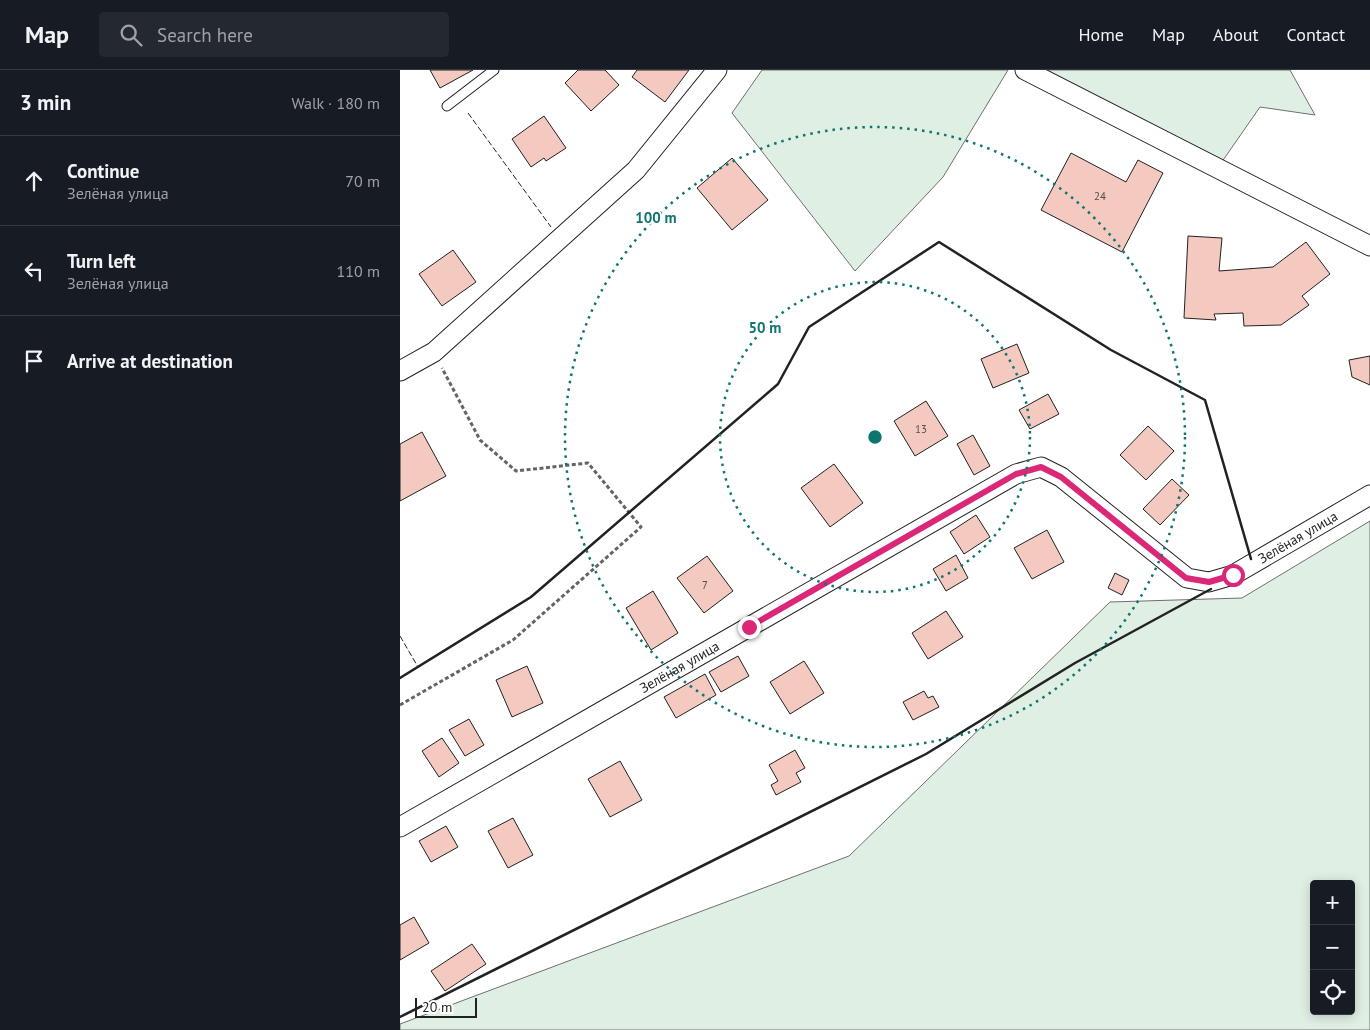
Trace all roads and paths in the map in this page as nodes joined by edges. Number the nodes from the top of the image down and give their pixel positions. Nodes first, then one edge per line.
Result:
1 (494, 70) edge
2 (718, 70) edge
3 (1025, 70) edge
4 (447, 106) dead end
5 (1370, 246) edge
6 (434, 352) junction
7 (400, 370) edge
8 (1370, 495) edge
9 (400, 705) edge
10 (400, 827) edge

1 - 4 lane
2 - 6 street
3 - 5 street
6 - 7 street
6 - 9 path
8 - 10 street, Зелёная улица

